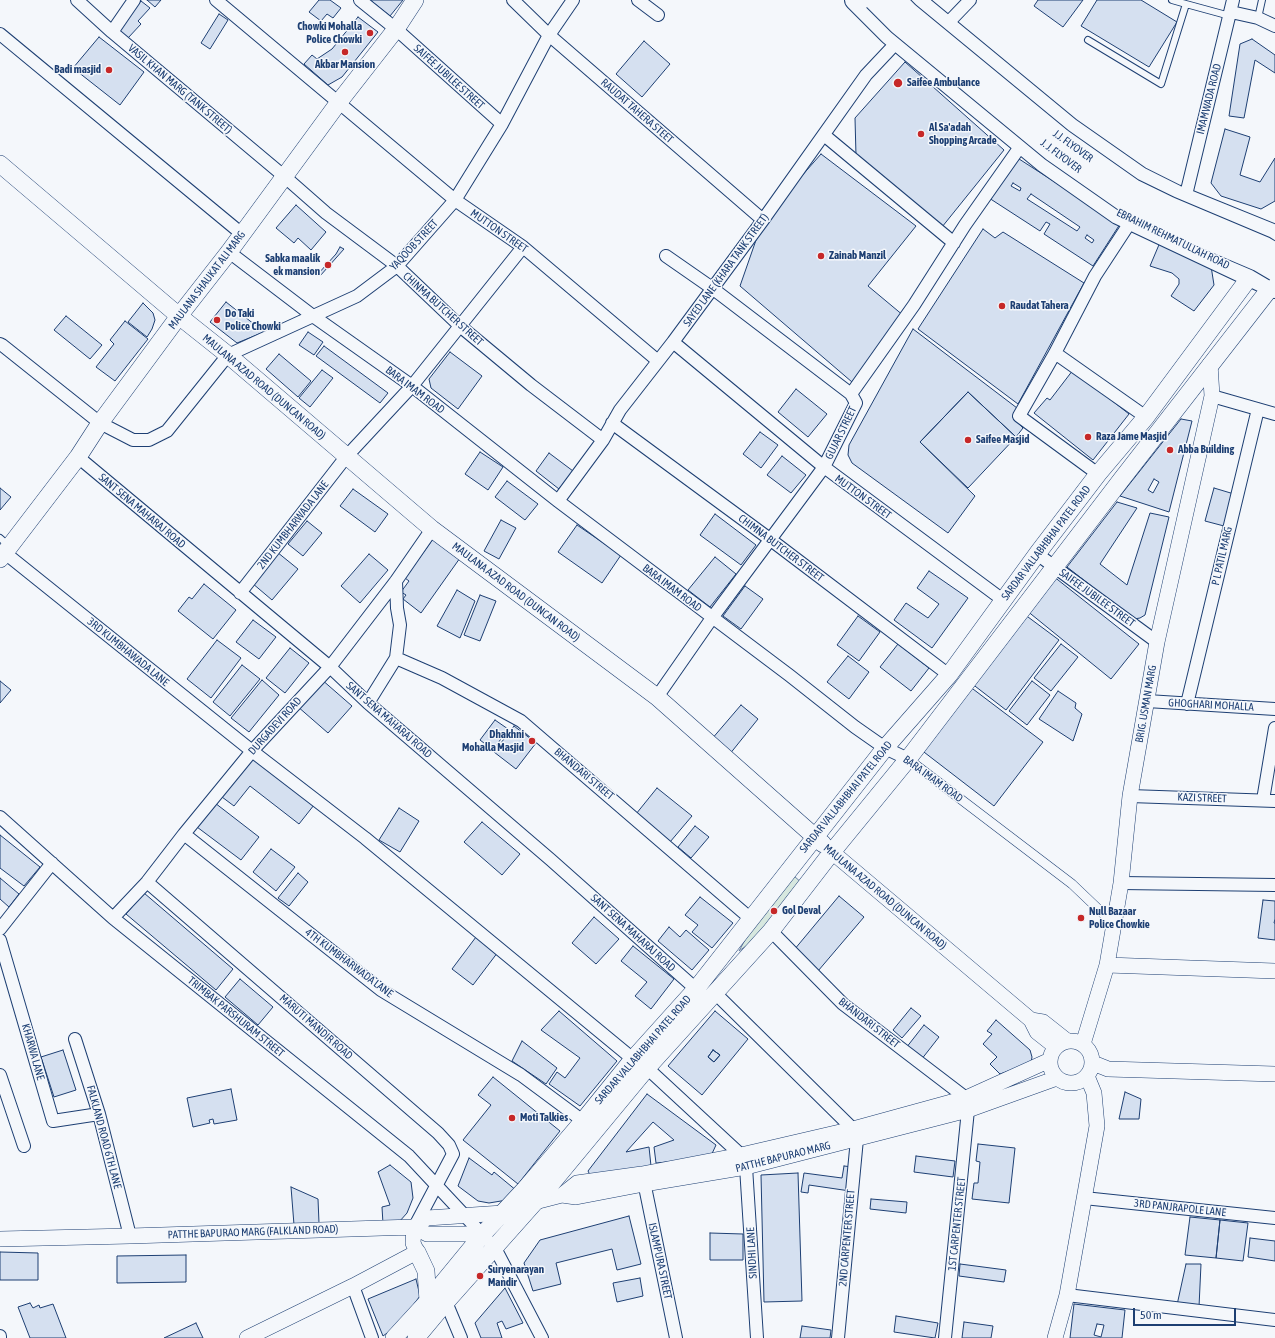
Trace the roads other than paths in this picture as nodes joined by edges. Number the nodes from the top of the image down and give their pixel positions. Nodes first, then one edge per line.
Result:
1 (77, 0) edge
2 (134, 0) edge
3 (216, 0) edge
4 (360, 0) edge
5 (415, 0) edge
6 (513, 0) edge
7 (573, 0) edge
8 (638, 0) edge
9 (855, 0) edge
10 (874, 0) edge
11 (896, 0) edge
12 (915, 0) edge
13 (970, 0) edge
14 (1172, 0) edge
15 (1233, 0) edge
16 (1262, 0) edge
17 (1186, 4) junction
18 (1230, 14) junction
19 (658, 15) dead end
20 (1258, 18) junction
21 (946, 25) junction
22 (1275, 26) edge
23 (396, 29) junction
24 (112, 32) junction
25 (0, 34) edge
26 (549, 35) junction
27 (1088, 40) dead end
28 (898, 41) junction
29 (339, 102) junction
30 (502, 124) junction
31 (824, 135) junction
32 (1022, 144) junction
33 (0, 164) edge
34 (285, 176) junction
35 (1185, 199) junction
36 (454, 200) junction
37 (763, 220) junction
38 (1131, 220) junction
39 (242, 234) junction
40 (1275, 235) edge
41 (1275, 239) edge
42 (954, 243) junction
43 (523, 247) junction
44 (229, 252) junction
45 (1275, 253) edge
46 (666, 256) dead end
47 (396, 266) junction
48 (1251, 276) junction
49 (1274, 282) edge
50 (712, 288) junction
51 (179, 316) junction
52 (313, 316) junction
53 (1220, 318) junction
54 (460, 326) junction
55 (1237, 331) junction
56 (673, 342) junction
57 (0, 344) edge
58 (1055, 353) junction
59 (228, 355) junction
60 (658, 361) junction
61 (1210, 364) junction
62 (412, 386) junction
63 (851, 394) junction
64 (1212, 396) junction
65 (1258, 409) junction
66 (1275, 414) edge
67 (1146, 417) junction
68 (612, 423) junction
69 (100, 424) junction
70 (603, 440) junction
71 (346, 456) junction
72 (78, 457) junction
73 (824, 467) junction
74 (1098, 474) junction
75 (558, 501) junction
76 (432, 529) junction
77 (771, 540) junction
78 (4, 549) edge
79 (1037, 554) junction
80 (1055, 567) junction
81 (396, 581) junction
82 (240, 593) junction
83 (1003, 600) junction
84 (712, 618) junction
85 (1157, 642) junction
86 (396, 658) junction
87 (330, 667) junction
88 (949, 675) junction
89 (657, 697) junction
90 (1147, 701) junction
91 (368, 703) junction
92 (1187, 704) junction
93 (1275, 709) edge
94 (1275, 728) edge
95 (885, 748) junction
96 (252, 751) junction
97 (908, 759) junction
98 (1130, 796) junction
99 (1262, 800) junction
100 (1275, 801) edge
101 (0, 817) edge
102 (184, 834) junction
103 (814, 837) junction
104 (832, 852) junction
105 (52, 863) junction
106 (147, 882) junction
107 (1121, 883) junction
108 (1275, 885) edge
109 (113, 918) junction
110 (751, 919) junction
111 (1114, 924) junction
112 (0, 929) edge
113 (772, 931) junction
114 (0, 940) edge
115 (1106, 965) junction
116 (1275, 972) edge
117 (696, 989) junction
118 (715, 993) junction
119 (75, 1039) dead end
120 (1083, 1044) junction
121 (1058, 1049) junction
122 (640, 1064) junction
123 (1090, 1069) junction
124 (1275, 1074) edge
125 (0, 1075) edge
126 (1057, 1078) junction
127 (968, 1104) junction
128 (99, 1114) junction
129 (584, 1120) junction
130 (855, 1134) junction
131 (24, 1146) dead end
132 (744, 1161) junction
133 (643, 1179) junction
134 (436, 1185) junction
135 (1084, 1198) junction
136 (533, 1203) junction
137 (503, 1213) junction
138 (464, 1216) junction
139 (1275, 1218) edge
140 (414, 1227) junction
141 (483, 1234) junction
142 (130, 1236) junction
143 (0, 1239) edge
144 (495, 1248) junction
145 (417, 1252) junction
146 (353, 1286) junction
147 (1067, 1295) junction
148 (428, 1301) junction
149 (446, 1302) junction
150 (1275, 1320) edge
151 (255, 1336) edge
152 (372, 1338) edge
153 (394, 1338) edge
154 (416, 1338) edge
155 (462, 1338) edge
156 (542, 1338) edge
157 (676, 1338) edge
158 (757, 1338) edge
159 (838, 1338) edge
160 (945, 1338) edge
161 (1055, 1338) edge

1 - 24 street, VASIL KHAN MARG (TANK STREET)
2 - 24 street
3 - 29 street, MUTTON STREET
4 - 23 street, SAIFEE JUBILEE STREET
5 - 23 main road, MAULANA SHAUKAT ALI MARG
6 - 26 street, RAUDAT TAHERA STEET
7 - 26 street, YAQOOB STREET
8 - 19 street
9 - 28 main road, EBRAHIM REHMATULLAH ROAD
10 - 49 main road, J. J. FLYOVER, bridge
11 - 45 main road, J.J. FLYOVER, bridge
12 - 21 main road
13 - 21 street
14 - 17 lane
15 - 18 street, IMAMWADA ROAD
16 - 20 lane
17 - 18 lane
17 - 27 lane
18 - 20 street
18 - 35 street, IMAMWADA ROAD
20 - 22 street
21 - 35 main road
23 - 29 main road, MAULANA SHAUKAT ALI MARG
23 - 30 street, SAIFEE JUBILEE STREET
24 - 34 street, VASIL KHAN MARG (TANK STREET)
25 - 39 street
26 - 30 street, YAQOOB STREET
26 - 37 street, RAUDAT TAHERA STEET
28 - 31 street, SAYED LANE (KHARA TANK STREET)
28 - 32 main road, EBRAHIM REHMATULLAH ROAD
29 - 34 main road, MAULANA SHAUKAT ALI MARG
29 - 36 street, MUTTON STREET
30 - 36 street, YAQOOB STREET
31 - 37 street, SAYED LANE (KHARA TANK STREET)
31 - 42 street
32 - 38 main road, EBRAHIM REHMATULLAH ROAD
32 - 42 street, GUJAR STREET
33 - 51 main road, MAULANA AZAD ROAD (DUNCAN ROAD)
34 - 39 main road, MAULANA SHAUKAT ALI MARG
34 - 47 street, CHINMA BUTCHER STREET
35 - 40 main road
36 - 43 street, MUTTON STREET
36 - 47 street, YAQOOB STREET
37 - 50 street, SAYED LANE (KHARA TANK STREET)
38 - 48 main road, EBRAHIM REHMATULLAH ROAD
38 - 58 street
39 - 44 main road, MAULANA SHAUKAT ALI MARG
41 - 48 main road, SARDAR VALLABHBHAI PATEL ROAD
42 - 63 street, GUJAR STREET
43 - 54 street, 2ND KUMBHARWADA LANE
43 - 60 street, MUTTON STREET
44 - 51 main road, MAULANA SHAUKAT ALI MARG
44 - 52 street, BARA IMAM ROAD
46 - 50 street
47 - 52 street, YAQOOB STREET
47 - 54 street, CHINMA BUTCHER STREET
48 - 49 main road, EBRAHIM REHMATULLAH ROAD
48 - 53 main road, SARDAR VALLABHBHAI PATEL ROAD
49 - 55 main road, SARDAR VALLABHBHAI PATEL ROAD
50 - 56 street, SAYED LANE (KHARA TANK STREET)
50 - 63 street
51 - 59 main road, MAULANA AZAD ROAD (DUNCAN ROAD)
51 - 69 main road, MAULANA SHAUKAT ALI MARG
52 - 59 street, YAQOOB STREET
52 - 62 street, BARA IMAM ROAD
53 - 55 main road
53 - 67 main road, SARDAR VALLABHBHAI PATEL ROAD
54 - 62 street, 2ND KUMBHARWADA LANE
54 - 70 street, CHINMA BUTCHER STREET
55 - 61 main road, SARDAR VALLABHBHAI PATEL ROAD
56 - 60 street, SAYED LANE (KHARA TANK STREET)
56 - 73 street, MUTTON STREET
57 - 69 street, YAQOOB STREET
58 - 67 street
58 - 74 street
59 - 69 street, YAQOOB STREET
59 - 71 main road, MAULANA AZAD ROAD (DUNCAN ROAD)
60 - 68 street, SAYED LANE (KHARA TANK STREET)
61 - 64 street, BRIG. USMAN MARG
61 - 80 main road, SARDAR VALLABHBHAI PATEL ROAD
62 - 71 street, 2ND KUMBHARWADA LANE
62 - 75 street, BARA IMAM ROAD
63 - 73 street, GUJAR STREET
64 - 65 street
64 - 85 street, BRIG. USMAN MARG
65 - 66 street
65 - 92 street, P L PATIL MARG
67 - 74 main road, SARDAR VALLABHBHAI PATEL ROAD
68 - 70 street, SAYED LANE (KHARA TANK STREET)
68 - 77 street, CHIMNA BUTCHER STREET
69 - 72 main road, MAULANA SHAUKAT ALI MARG
70 - 75 street, SAYED LANE (KHARA TANK STREET)
71 - 76 main road, MAULANA AZAD ROAD (DUNCAN ROAD)
71 - 82 street, 2ND KUMBHARWADA LANE
72 - 78 main road, MAULANA SHAUKAT ALI MARG
72 - 82 street, SANT SENA MAHARAJ ROAD
73 - 77 street, GUJAR STREET
73 - 83 street, MUTTON STREET
74 - 79 main road, SARDAR VALLABHBHAI PATEL ROAD
75 - 84 street, BARA IMAM ROAD
76 - 81 street, DURGADEVI ROAD
76 - 89 main road, MAULANA AZAD ROAD (DUNCAN ROAD)
77 - 84 street, GUJAR STREET
77 - 88 street, CHIMNA BUTCHER STREET
78 - 96 street, 3RD KUMBHAWADA LANE
79 - 80 street, SAIFEE JUBILEE STREET
79 - 83 main road, SARDAR VALLABHBHAI PATEL ROAD
80 - 85 street, SAIFEE JUBILEE STREET
80 - 97 main road, SARDAR VALLABHBHAI PATEL ROAD
81 - 86 street
81 - 87 street, DURGADEVI ROAD
82 - 87 street, SANT SENA MAHARAJ ROAD
83 - 88 main road, SARDAR VALLABHBHAI PATEL ROAD
84 - 89 street, GUJAR STREET
84 - 95 street, BARA IMAM ROAD
85 - 90 street, BRIG. USMAN MARG
86 - 91 street
86 - 110 street, BHANDARI STREET
87 - 91 street, SANT SENA MAHARAJ ROAD
87 - 96 street, DURGADEVI ROAD
88 - 95 main road, SARDAR VALLABHBHAI PATEL ROAD
89 - 103 main road, MAULANA AZAD ROAD (DUNCAN ROAD)
90 - 92 street, GHOGHARI MOHALLA
90 - 98 street, BRIG. USMAN MARG
91 - 117 street, SANT SENA MAHARAJ ROAD
92 - 93 street, GHOGHARI MOHALLA
94 - 99 street
95 - 97 street, BARA IMAM ROAD
95 - 103 main road, SARDAR VALLABHBHAI PATEL ROAD
96 - 102 street, DURGADEVI ROAD
96 - 122 street, 3RD KUMBHAWADA LANE
97 - 104 main road, SARDAR VALLABHBHAI PATEL ROAD
97 - 111 street, BARA IMAM ROAD
98 - 99 street, KAZI STREET
98 - 107 street, BRIG. USMAN MARG
99 - 100 street, KAZI STREET
101 - 105 street, TRIMBAK PARSHURAM STREET
102 - 106 street, DURGADEVI ROAD
102 - 129 street, 4TH KUMBHARWADA LANE
103 - 104 main road, MAULANA AZAD ROAD (DUNCAN ROAD)
103 - 110 main road, SARDAR VALLABHBHAI PATEL ROAD
104 - 113 main road, SARDAR VALLABHBHAI PATEL ROAD
104 - 121 street, MAULANA AZAD ROAD (DUNCAN ROAD)
105 - 109 street, TRIMBAK PARSHURAM STREET
105 - 112 street
106 - 109 street, DURGADEVI ROAD
106 - 134 street, MARUTI MANDIR ROAD
107 - 108 street
107 - 111 street, BRIG. USMAN MARG
109 - 134 street, TRIMBAK PARSHURAM STREET
110 - 117 main road, SARDAR VALLABHBHAI PATEL ROAD
111 - 115 street, BRIG. USMAN MARG
113 - 118 main road, SARDAR VALLABHBHAI PATEL ROAD
113 - 127 street, BHANDARI STREET
114 - 128 street, KHARWA LANE
115 - 116 street
115 - 120 street, BRIG. USMAN MARG
117 - 122 main road, SARDAR VALLABHBHAI PATEL ROAD
118 - 122 main road, SARDAR VALLABHBHAI PATEL ROAD
118 - 130 street
119 - 128 street, FALKLAND ROAD 6TH LANE
120 - 121 street
120 - 123 street
121 - 126 street
121 - 127 street
122 - 129 main road, SARDAR VALLABHBHAI PATEL ROAD
122 - 132 street, 3RD KUMBHAWADA LANE
122 - 136 main road, SARDAR VALLABHBHAI PATEL ROAD
123 - 124 street
123 - 126 street
123 - 135 street
125 - 131 street
126 - 127 street, PATTHE BAPURAO MARG
127 - 130 street, PATTHE BAPURAO MARG
127 - 160 street, 1ST CARPENTER STREET
128 - 142 street, FALKLAND ROAD 6TH LANE
129 - 137 main road, SARDAR VALLABHBHAI PATEL ROAD
130 - 132 street, PATTHE BAPURAO MARG
130 - 159 street, 2ND CARPENTER STREET
132 - 133 street, PATTHE BAPURAO MARG
132 - 158 street, SINDHI LANE
133 - 136 street, PATTHE BAPURAO MARG
133 - 157 street, ISLAMPURA STREET
134 - 138 street, TRIMBAK PARSHURAM STREET
134 - 140 street
135 - 139 street, 3RD PANJRAPOLE LANE
135 - 147 street
136 - 137 street, PATTHE BAPURAO MARG
136 - 144 main road, SARDAR VALLABHBHAI PATEL ROAD
137 - 138 street, PATTHE BAPURAO MARG (FALKLAND ROAD)
137 - 141 main road, SARDAR VALLABHBHAI PATEL ROAD
138 - 140 street, PATTHE BAPURAO MARG (FALKLAND ROAD)
138 - 141 street, TRIMBAK PARSHURAM STREET
140 - 141 street
140 - 142 street, PATTHE BAPURAO MARG (FALKLAND ROAD)
140 - 145 street
141 - 144 street, TRIMBAK PARSHURAM STREET
141 - 148 main road, SARDAR VALLABHBHAI PATEL ROAD
142 - 143 street, PATTHE BAPURAO MARG (FALKLAND ROAD)
144 - 149 main road, SARDAR VALLABHBHAI PATEL ROAD
144 - 156 street, TRIMBAK PARSHURAM STREET
145 - 146 street
145 - 148 main road
146 - 151 street
146 - 152 street
147 - 150 street
147 - 161 street
148 - 153 main road, SARDAR VALLABHBHAI PATEL ROAD
149 - 154 main road, SARDAR VALLABHBHAI PATEL ROAD
149 - 155 street

